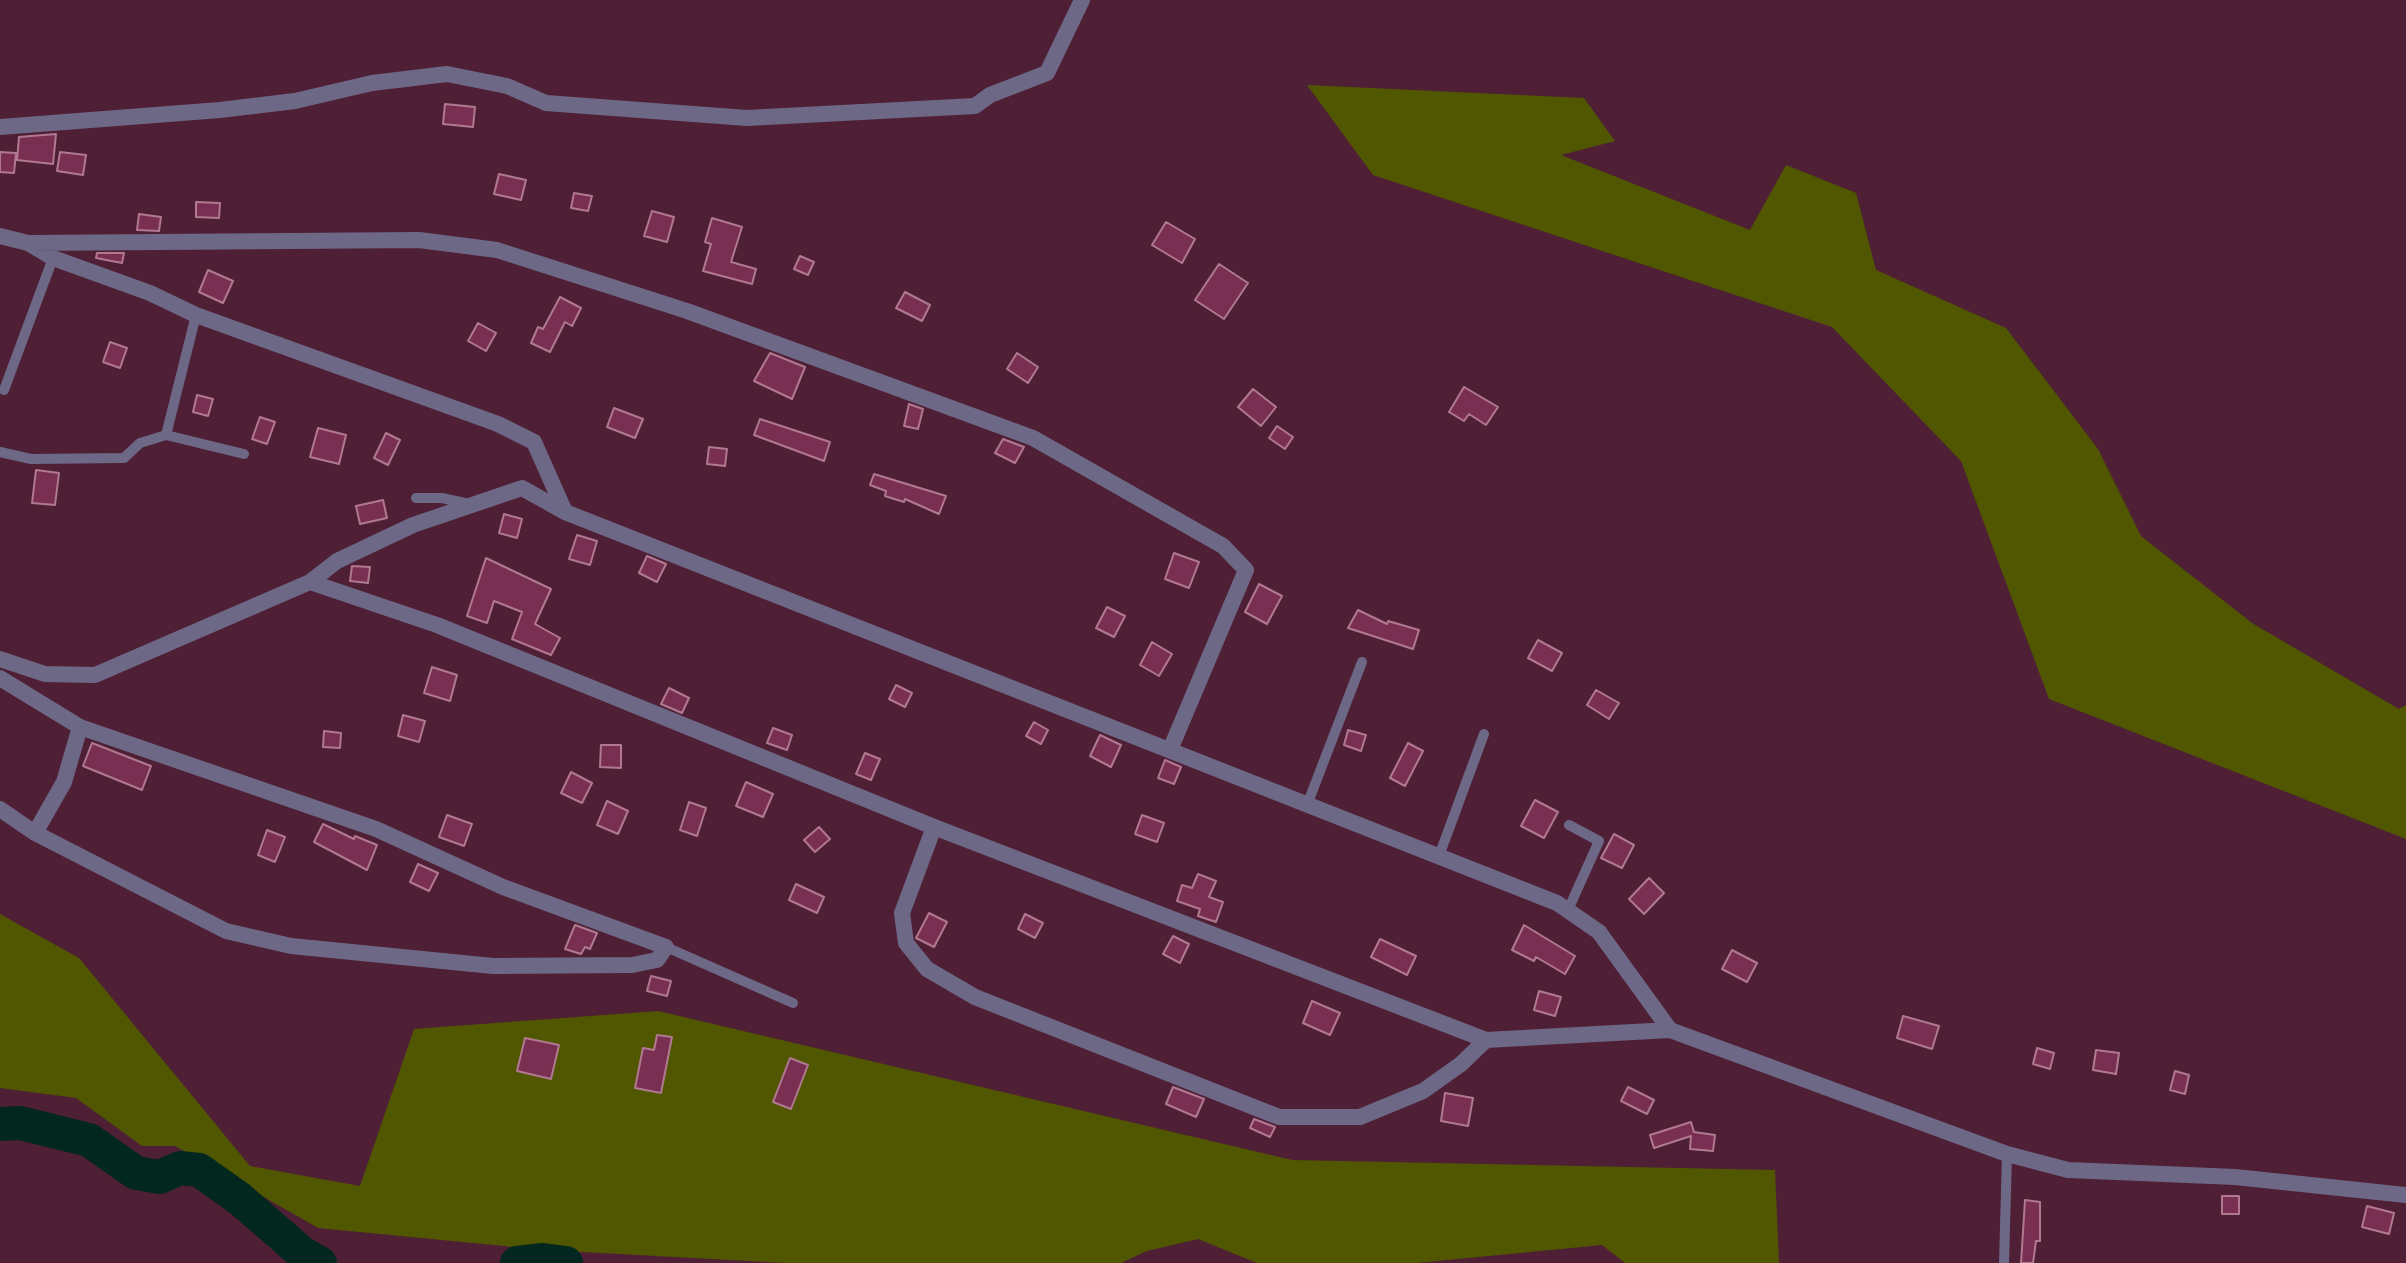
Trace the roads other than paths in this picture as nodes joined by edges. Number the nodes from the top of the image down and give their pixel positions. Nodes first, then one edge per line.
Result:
1 (1082, 0) edge
2 (0, 127) edge
3 (0, 236) edge
4 (28, 243) junction
5 (53, 258) junction
6 (196, 315) junction
7 (4, 390) dead end
8 (166, 435) junction
9 (0, 452) edge
10 (244, 454) dead end
11 (416, 498) dead end
12 (469, 505) junction
13 (565, 512) junction
14 (310, 582) junction
15 (0, 659) edge
16 (1362, 662) dead end
17 (0, 678) edge
18 (80, 727) junction
19 (1484, 734) dead end
20 (1170, 750) junction
21 (1307, 805) junction
22 (0, 809) edge
23 (1569, 825) dead end
24 (934, 827) junction
25 (35, 833) junction
26 (1439, 856) junction
27 (1568, 910) junction
28 (666, 947) junction
29 (793, 1003) dead end
30 (1670, 1030) junction
31 (1486, 1040) junction
32 (2007, 1154) junction
33 (2406, 1195) edge
34 (2004, 1263) edge

1 - 2 street
3 - 4 street
4 - 5 street
4 - 20 street
5 - 6 street
5 - 7 lane
6 - 8 lane
6 - 13 street
8 - 9 lane
8 - 10 lane
11 - 12 lane
12 - 13 street
12 - 14 street
13 - 20 street
14 - 15 street
14 - 24 street
16 - 21 lane
17 - 18 street
18 - 25 street
18 - 28 street
19 - 26 lane
20 - 21 street
21 - 26 street
22 - 25 street
23 - 27 lane
24 - 31 street
24 - 31 street
25 - 28 street
26 - 27 street
27 - 30 street
28 - 29 lane
30 - 31 street
30 - 32 street
32 - 33 street
32 - 34 lane

